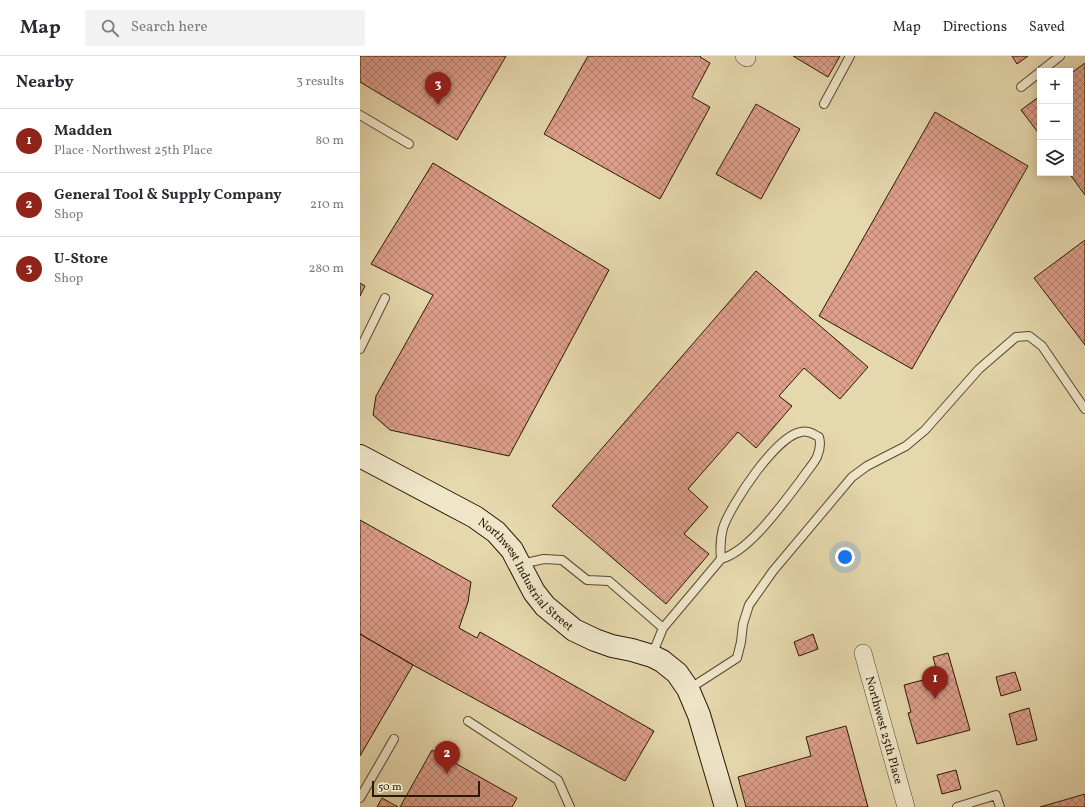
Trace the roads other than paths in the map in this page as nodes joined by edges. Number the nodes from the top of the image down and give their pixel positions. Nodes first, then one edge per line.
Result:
1 (850, 56) edge
2 (1060, 56) edge
3 (1044, 68) edge
4 (1037, 74) edge
5 (1021, 87) dead end
6 (824, 104) dead end
7 (360, 115) edge
8 (409, 144) dead end
9 (385, 298) dead end
10 (360, 348) edge
11 (1085, 408) edge
12 (360, 456) edge
13 (721, 559) junction
14 (520, 565) junction
15 (663, 628) junction
16 (864, 653) dead end
17 (652, 656) junction
18 (688, 689) junction
19 (468, 721) dead end
20 (394, 739) dead end
21 (360, 798) edge
22 (570, 807) edge
23 (726, 807) edge
24 (906, 807) edge
25 (957, 807) edge
26 (1000, 807) edge

1 - 6 lane
2 - 3 lane
4 - 5 lane
7 - 8 lane
9 - 10 lane
11 - 18 lane
12 - 14 street, Northwest Industrial Street
13 - 13 lane
13 - 15 lane
14 - 15 lane
14 - 17 street, Northwest Industrial Street
15 - 17 lane
16 - 24 street, Northwest 25th Place
17 - 18 street, Northwest Industrial Street
18 - 23 street, Northwest Industrial Street
19 - 22 lane
20 - 21 lane
25 - 26 lane

